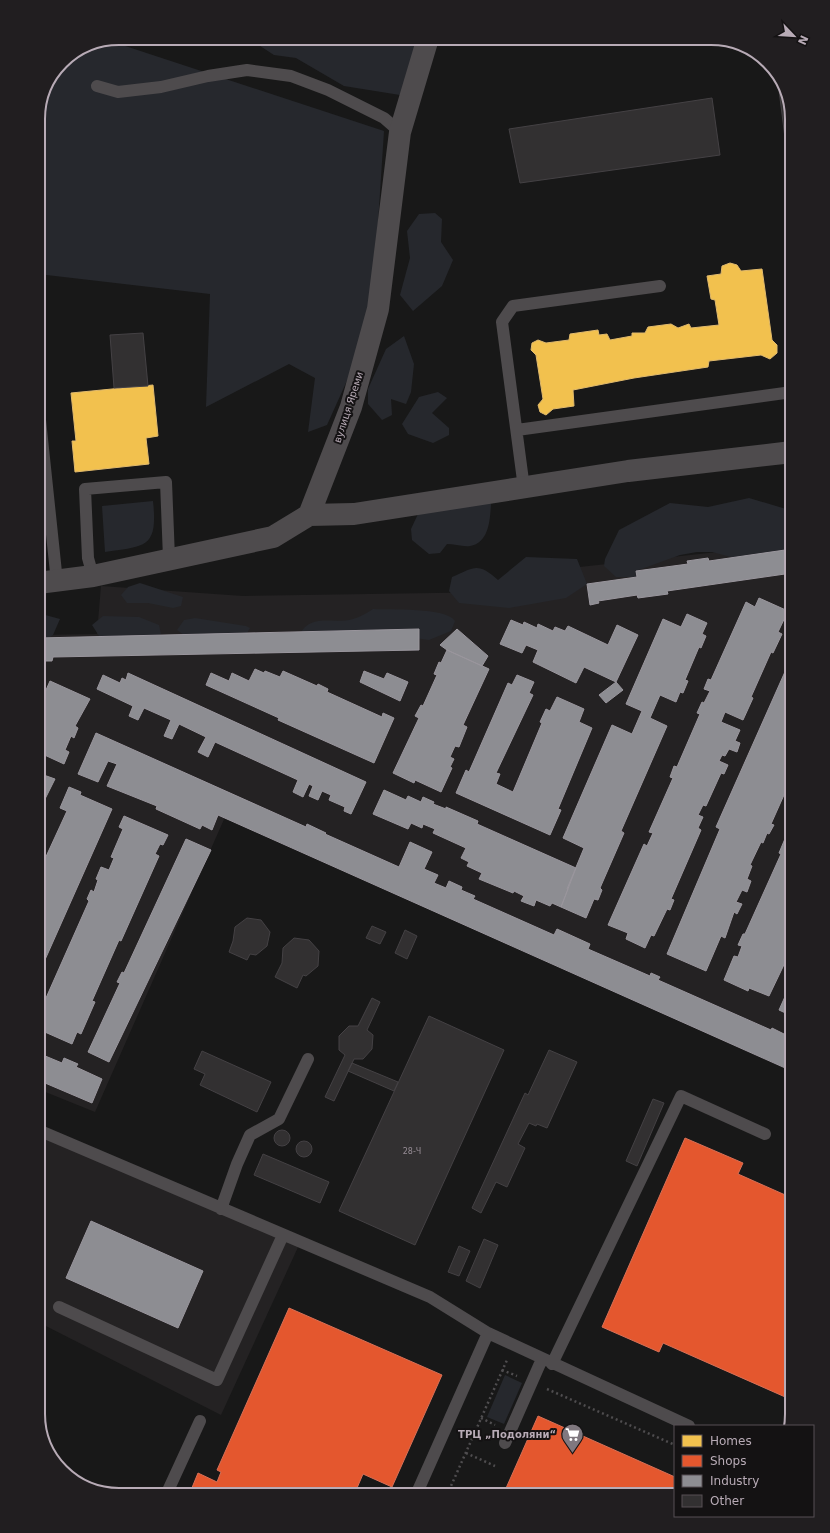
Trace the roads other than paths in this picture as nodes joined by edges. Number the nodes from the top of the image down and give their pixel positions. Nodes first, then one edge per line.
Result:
1 (426, 45) edge
2 (97, 86) dead end
3 (400, 132) junction
4 (660, 286) dead end
5 (785, 393) edge
6 (516, 430) junction
7 (785, 453) edge
8 (524, 488) junction
9 (309, 515) junction
10 (45, 542) edge
11 (169, 558) junction
12 (93, 576) junction
13 (47, 582) edge
14 (308, 1059) dead end
15 (765, 1134) dead end
16 (45, 1136) edge
17 (221, 1208) junction
18 (283, 1235) junction
19 (59, 1307) dead end
20 (488, 1333) junction
21 (547, 1361) junction
22 (200, 1421) dead end
23 (687, 1425) edge
24 (505, 1443) dead end
25 (169, 1488) edge
26 (419, 1488) edge

1 - 3 street, вулиця Яреми
2 - 3 lane
3 - 9 street, вулиця Яреми
4 - 6 lane
5 - 6 lane
6 - 8 lane
7 - 8 street
8 - 9 street
9 - 11 street
10 - 13 lane
11 - 12 street
11 - 12 lane
12 - 13 street
14 - 17 lane
15 - 21 lane
16 - 17 lane
17 - 18 lane
18 - 19 lane
18 - 20 lane
20 - 21 lane
20 - 26 lane
21 - 23 lane
21 - 24 lane
22 - 25 lane

